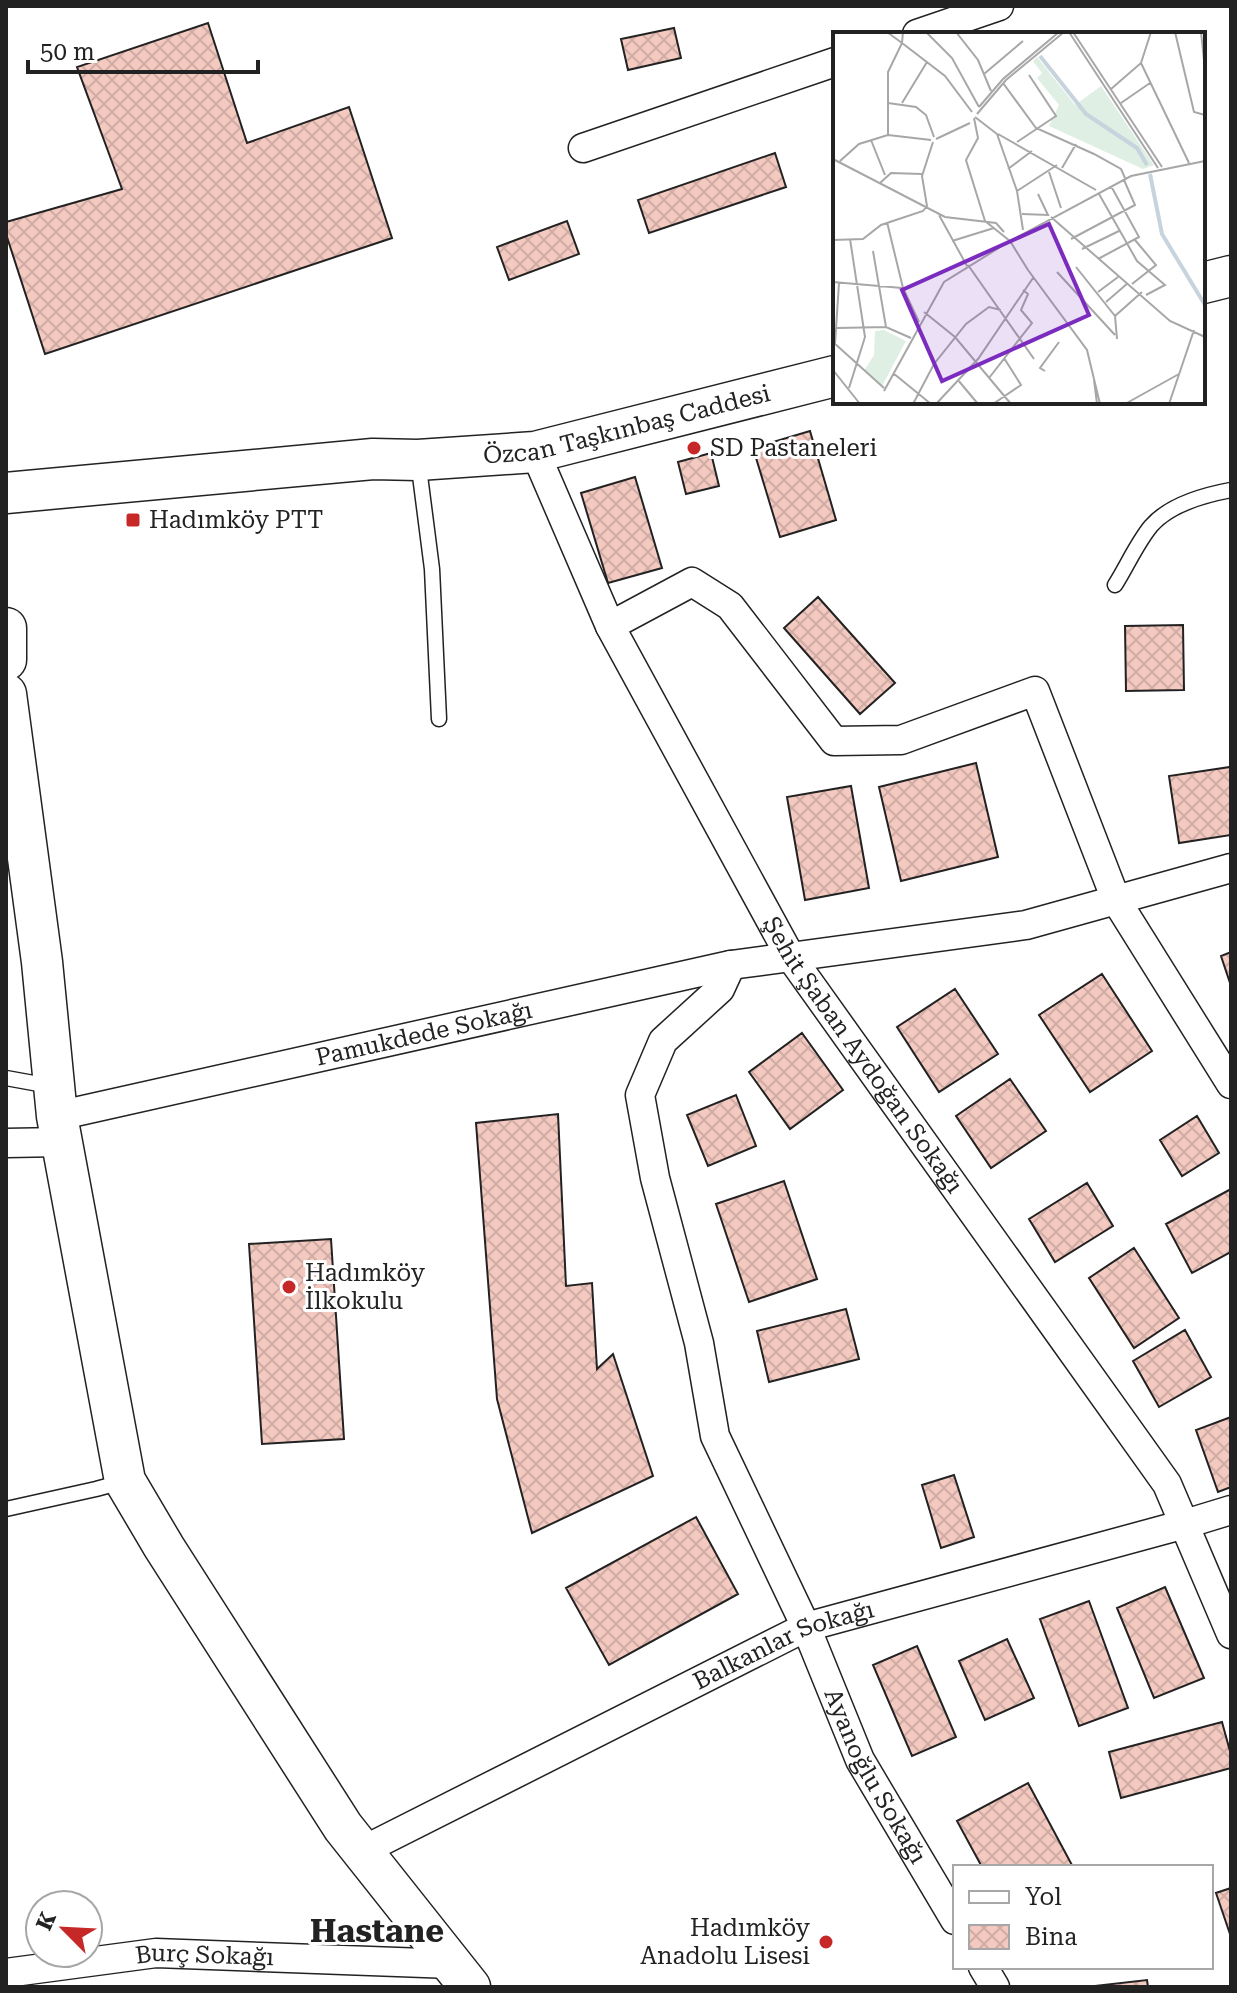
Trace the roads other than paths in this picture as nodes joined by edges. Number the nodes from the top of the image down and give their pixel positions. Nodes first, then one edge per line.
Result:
1 (999, 6) edge
2 (923, 32) edge
3 (833, 63) edge
4 (583, 148) dead end
5 (1231, 276) edge
6 (1205, 282) edge
7 (833, 377) edge
8 (535, 452) junction
9 (418, 460) junction
10 (1231, 490) edge
11 (6, 493) edge
12 (6, 519) edge
13 (1115, 585) dead end
14 (610, 626) junction
15 (6, 628) edge
16 (6, 660) edge
17 (6, 694) edge
18 (439, 719) dead end
19 (1231, 868) edge
20 (1116, 900) junction
21 (790, 956) junction
22 (731, 965) junction
23 (6, 1078) edge
24 (1231, 1084) edge
25 (58, 1115) junction
26 (6, 1143) edge
27 (125, 1481) junction
28 (6, 1509) edge
29 (1231, 1510) edge
30 (1185, 1524) junction
31 (806, 1627) junction
32 (1231, 1634) edge
33 (362, 1851) junction
34 (953, 1917) edge
35 (984, 1969) edge
36 (6, 1973) edge
37 (461, 1975) edge
38 (995, 1987) edge

1 - 2 street
3 - 4 street
5 - 6 street
7 - 8 street, Özcan Taşkınbaş Caddesi
8 - 9 street, Özcan Taşkınbaş Caddesi
8 - 14 street, Şehit Şaban Aydoğan Sokağı
9 - 11 street, Özcan Taşkınbaş Caddesi
9 - 12 street, Özcan Taşkınbaş Caddesi
9 - 18 lane
10 - 13 lane
14 - 20 street
14 - 21 street, Şehit Şaban Aydoğan Sokağı
15 - 16 street
17 - 25 street
19 - 20 street, Pamukdede Sokağı
20 - 21 street, Pamukdede Sokağı
20 - 24 street
21 - 22 street, Pamukdede Sokağı
21 - 30 street, Şehit Şaban Aydoğan Sokağı
22 - 25 street, Pamukdede Sokağı
22 - 31 street, Ayanoğlu Sokağı
23 - 25 lane
25 - 26 street, Pamukdede Sokağı
25 - 27 street
27 - 28 lane
27 - 33 street
29 - 30 street, Balkanlar Sokağı
30 - 31 street, Balkanlar Sokağı
30 - 32 street, Şehit Şaban Aydoğan Sokağı
31 - 33 street, Balkanlar Sokağı
31 - 34 street, Ayanoğlu Sokağı
33 - 37 street
35 - 38 street
36 - 37 street, Burç Sokağı

